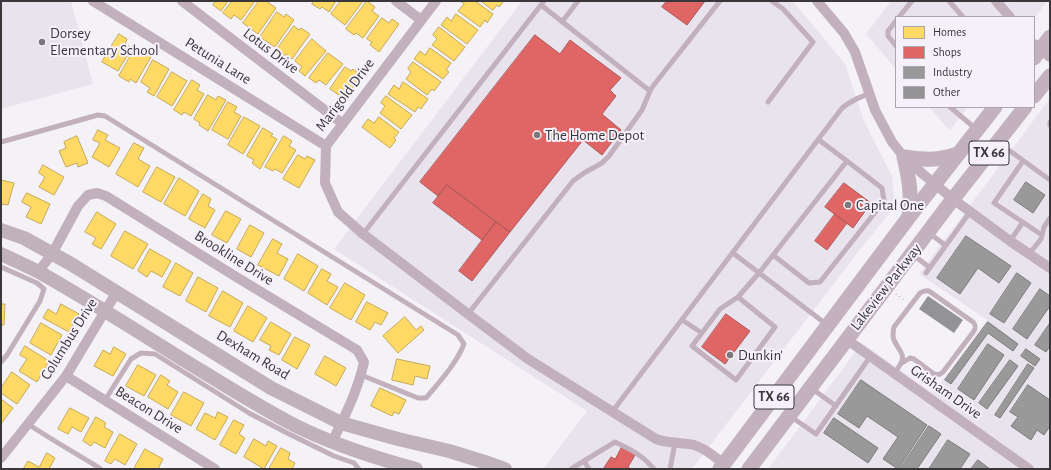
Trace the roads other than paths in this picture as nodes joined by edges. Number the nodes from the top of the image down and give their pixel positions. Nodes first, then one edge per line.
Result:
1 (93, 1) edge
2 (182, 1) edge
3 (396, 1) edge
4 (436, 1) edge
5 (578, 1) edge
6 (720, 1) edge
7 (772, 1) edge
8 (816, 1) edge
9 (912, 1) edge
10 (949, 1) edge
11 (996, 1) edge
12 (542, 3) edge
13 (900, 16) edge
14 (962, 16) edge
15 (1009, 16) edge
16 (421, 20) junction
17 (562, 22) junction
18 (895, 22) edge
19 (1050, 37) edge
20 (895, 45) edge
21 (1040, 52) edge
22 (1050, 76) edge
23 (650, 91) junction
24 (869, 94) junction
25 (1035, 95) edge
26 (768, 102) dead end
27 (951, 108) edge
28 (994, 108) edge
29 (1025, 108) edge
30 (1050, 122) edge
31 (343, 124) junction
32 (1050, 125) edge
33 (977, 130) junction
34 (819, 140) junction
35 (1, 142) edge
36 (998, 142) junction
37 (326, 146) junction
38 (958, 154) junction
39 (904, 157) junction
40 (847, 161) junction
41 (1023, 161) junction
42 (1050, 180) edge
43 (934, 184) junction
44 (953, 199) junction
45 (970, 212) junction
46 (909, 216) junction
47 (1050, 218) edge
48 (1023, 222) junction
49 (1, 230) edge
50 (928, 233) junction
51 (363, 234) junction
52 (1042, 235) junction
53 (1010, 241) junction
54 (945, 245) junction
55 (733, 253) junction
56 (1, 254) edge
57 (52, 254) junction
58 (912, 254) junction
59 (1030, 254) junction
60 (773, 255) junction
61 (1, 267) edge
62 (929, 268) junction
63 (1050, 268) edge
64 (38, 272) junction
65 (759, 273) junction
66 (926, 273) dead end
67 (117, 292) junction
68 (738, 297) junction
69 (104, 311) junction
70 (468, 314) junction
71 (682, 320) junction
72 (828, 326) junction
73 (702, 333) junction
74 (846, 339) junction
75 (870, 357) junction
76 (1, 362) edge
77 (902, 363) junction
78 (894, 374) junction
79 (361, 375) junction
80 (66, 376) junction
81 (811, 387) junction
82 (105, 400) junction
83 (836, 406) junction
84 (612, 412) junction
85 (789, 416) junction
86 (28, 424) junction
87 (341, 424) junction
88 (332, 442) junction
89 (676, 443) junction
90 (1, 458) edge
91 (584, 461) junction
92 (396, 467) edge
93 (722, 467) edge
94 (101, 469) edge
95 (215, 469) edge
96 (359, 469) edge
97 (416, 469) edge
98 (505, 469) edge
99 (571, 469) edge
100 (589, 469) edge
101 (654, 469) edge
102 (670, 469) edge
103 (749, 469) edge
104 (1029, 469) edge

1 - 37 street, Petunia Lane
2 - 31 street, Lotus Drive
3 - 16 street
4 - 16 street, Marigold Drive
5 - 17 lane
6 - 23 lane
7 - 26 lane
8 - 24 street
9 - 13 lane
10 - 14 lane
11 - 15 street
12 - 17 lane
12 - 51 lane
16 - 31 street, Marigold Drive
17 - 23 lane
18 - 20 lane
19 - 21 main road
22 - 25 main road
23 - 70 lane
24 - 34 lane
24 - 39 street
27 - 33 lane
28 - 33 main road, Lakeview Parkway / TX 66
29 - 36 main road, Lakeview Parkway / TX 66
30 - 32 lane
31 - 37 street, Marigold Drive
33 - 38 main road, Lakeview Parkway / TX 66
34 - 40 lane
34 - 55 lane
35 - 79 lane
36 - 41 lane
36 - 44 main road, Lakeview Parkway / TX 66
37 - 51 street, Marigold Drive
38 - 39 main road
38 - 43 main road, Lakeview Parkway / TX 66
39 - 43 street
39 - 46 main road
40 - 60 lane
40 - 60 lane
41 - 42 lane
41 - 48 lane
43 - 44 street
43 - 46 main road, Lakeview Parkway / TX 66
44 - 45 street
44 - 50 main road, Lakeview Parkway / TX 66
45 - 53 street
45 - 54 lane
46 - 72 main road, Lakeview Parkway / TX 66
47 - 52 lane
48 - 52 lane
48 - 53 lane
49 - 57 street, Dexham Road
50 - 54 lane
50 - 58 main road, Lakeview Parkway / TX 66
51 - 70 street, Marigold Drive
52 - 59 lane
53 - 59 street
54 - 62 lane
55 - 65 lane
55 - 71 lane
56 - 64 street
57 - 64 street, Brookline Drive
57 - 67 street, Dexham Road
57 - 79 street, Brookline Drive
58 - 62 lane
58 - 74 main road, Lakeview Parkway / TX 66
59 - 63 street
60 - 65 lane
61 - 76 lane
62 - 66 lane
64 - 69 street
65 - 68 lane
65 - 72 lane
67 - 69 street, Columbus Drive
67 - 87 street, Dexham Road
68 - 73 lane
68 - 73 lane
69 - 80 street, Columbus Drive
69 - 88 street
70 - 84 street, Marigold Drive
71 - 73 lane
71 - 84 lane
72 - 74 main road
72 - 93 main road, Lakeview Parkway / TX 66
74 - 75 street, Grisham Drive
74 - 81 main road, Lakeview Parkway / TX 66
75 - 78 street, Grisham Drive
75 - 83 lane
77 - 77 lane
77 - 78 lane
78 - 104 street, Grisham Drive
79 - 87 street, Brookline Drive
80 - 82 street, Beacon Drive
80 - 86 street, Columbus Drive
81 - 83 lane
81 - 85 main road, Lakeview Parkway / TX 66
82 - 95 street, Beacon Drive
82 - 96 lane
83 - 85 lane
84 - 89 street, Marigold Drive
85 - 103 main road, Lakeview Parkway / TX 66
86 - 90 street, Columbus Drive
86 - 94 lane
87 - 88 street, Brookline Drive
87 - 98 street, Dexham Road
88 - 92 street
89 - 93 street, Marigold Drive
89 - 102 lane
91 - 99 lane
91 - 100 lane
91 - 101 lane
92 - 97 street

